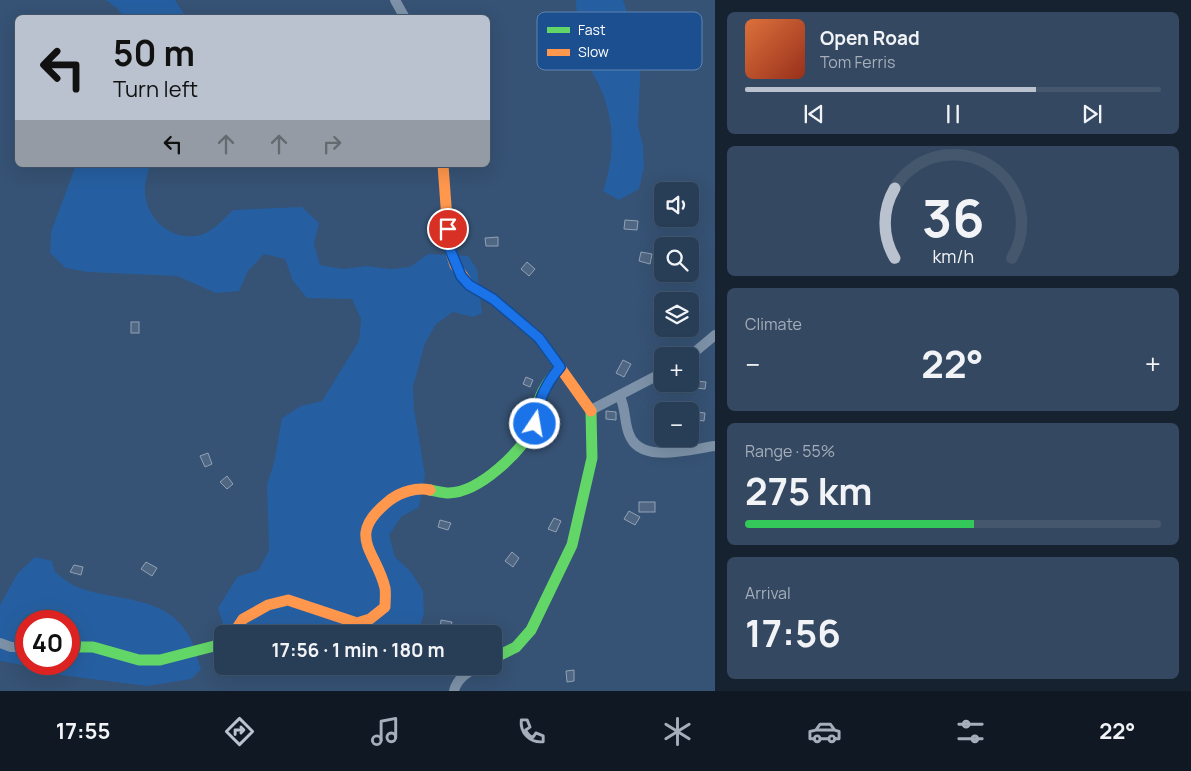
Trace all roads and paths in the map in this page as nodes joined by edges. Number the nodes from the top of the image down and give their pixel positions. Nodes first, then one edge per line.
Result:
1 (395, 0) edge
2 (403, 15) edge
3 (443, 167) edge
4 (715, 335) edge
5 (699, 348) edge
6 (560, 367) junction
7 (654, 378) edge
8 (620, 397) junction
9 (591, 410) junction
10 (715, 446) edge
11 (239, 625) edge
12 (0, 643) edge
13 (214, 646) edge
14 (15, 647) edge
15 (80, 647) edge
16 (502, 654) edge
17 (464, 675) edge
18 (454, 691) edge

1 - 2 street
3 - 6 street
4 - 5 street
6 - 9 street
6 - 11 street
7 - 8 street
8 - 9 street
8 - 10 street
9 - 16 street
12 - 14 street
13 - 15 street
17 - 18 street

